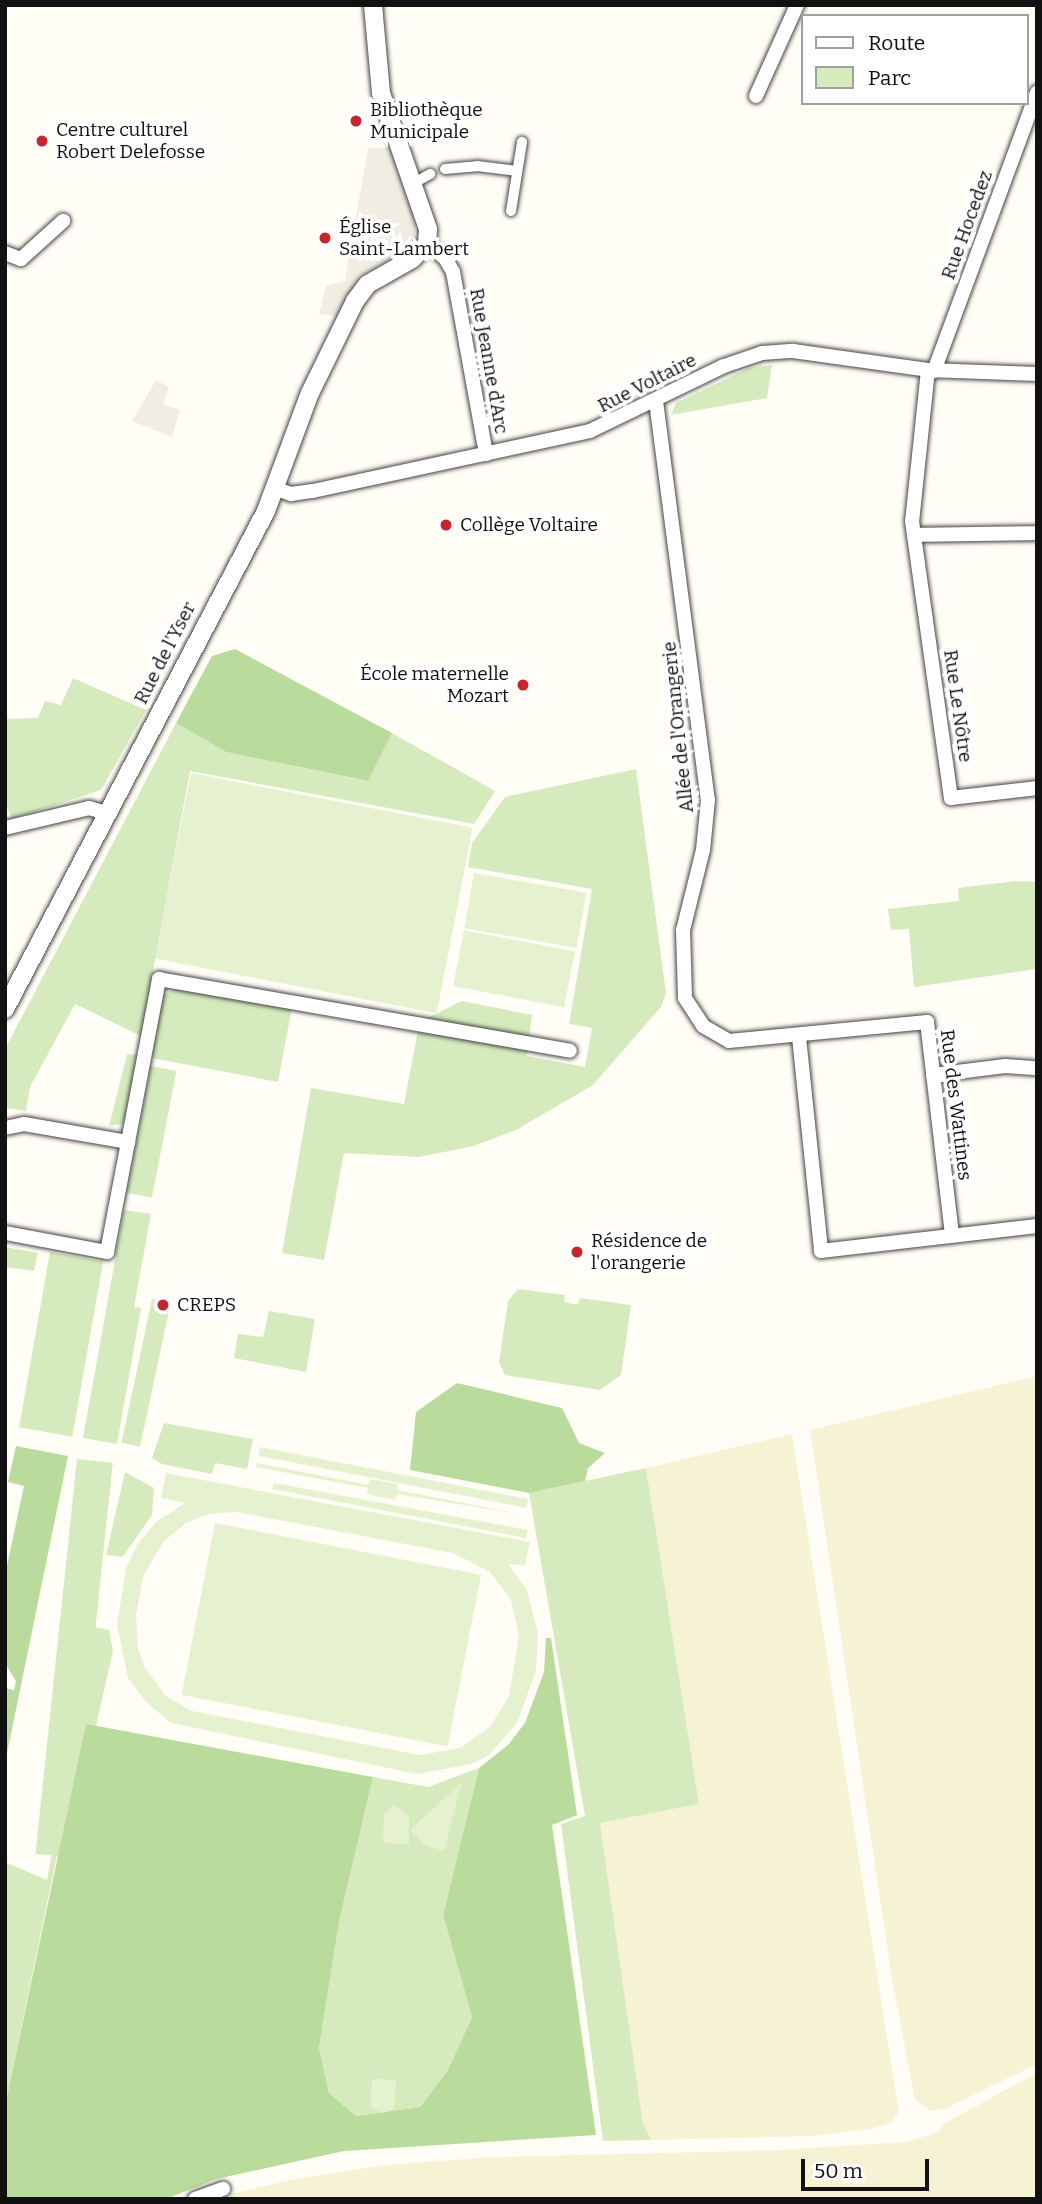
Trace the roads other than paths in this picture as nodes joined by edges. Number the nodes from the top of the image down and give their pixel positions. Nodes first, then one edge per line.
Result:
1 (373, 5) edge
2 (797, 5) edge
3 (1037, 92) edge
4 (756, 96) dead end
5 (522, 142) dead end
6 (444, 169) dead end
7 (516, 171) junction
8 (429, 174) dead end
9 (412, 184) junction
10 (511, 211) dead end
11 (63, 220) dead end
12 (427, 244) junction
13 (5, 253) edge
14 (931, 371) junction
15 (1037, 374) edge
16 (656, 401) junction
17 (486, 454) junction
18 (276, 489) junction
19 (1037, 533) edge
20 (914, 535) junction
21 (1037, 788) edge
22 (107, 813) junction
23 (5, 828) edge
24 (5, 1009) edge
25 (799, 1037) junction
26 (570, 1051) dead end
27 (1037, 1068) edge
28 (933, 1075) junction
29 (5, 1128) edge
30 (128, 1142) junction
31 (1037, 1226) edge
32 (5, 1233) edge
33 (952, 1236) junction
34 (223, 2189) dead end
35 (195, 2199) edge

1 - 9 street
2 - 4 street
3 - 14 street, Rue Hocedez
5 - 7 street
6 - 7 street
7 - 10 street
8 - 9 street
9 - 12 street
11 - 13 street
12 - 17 street, Rue Jeanne d'Arc
12 - 18 street, Rue de l'Yser
14 - 15 street, Rue Voltaire
14 - 16 street, Rue Voltaire
14 - 20 street, Rue Hocedez
16 - 17 street, Rue Voltaire
16 - 25 street, Allée de l'Orangerie
17 - 18 street, Rue Voltaire
18 - 22 street, Rue de l'Yser
19 - 20 street
20 - 21 street, Rue Le Nôtre
22 - 23 street
22 - 24 street, Rue de l'Yser
25 - 28 street, Rue des Wattines
25 - 33 street
26 - 30 street
27 - 28 street
28 - 33 street, Rue des Wattines
29 - 30 street
30 - 32 street
31 - 33 street
34 - 35 street

